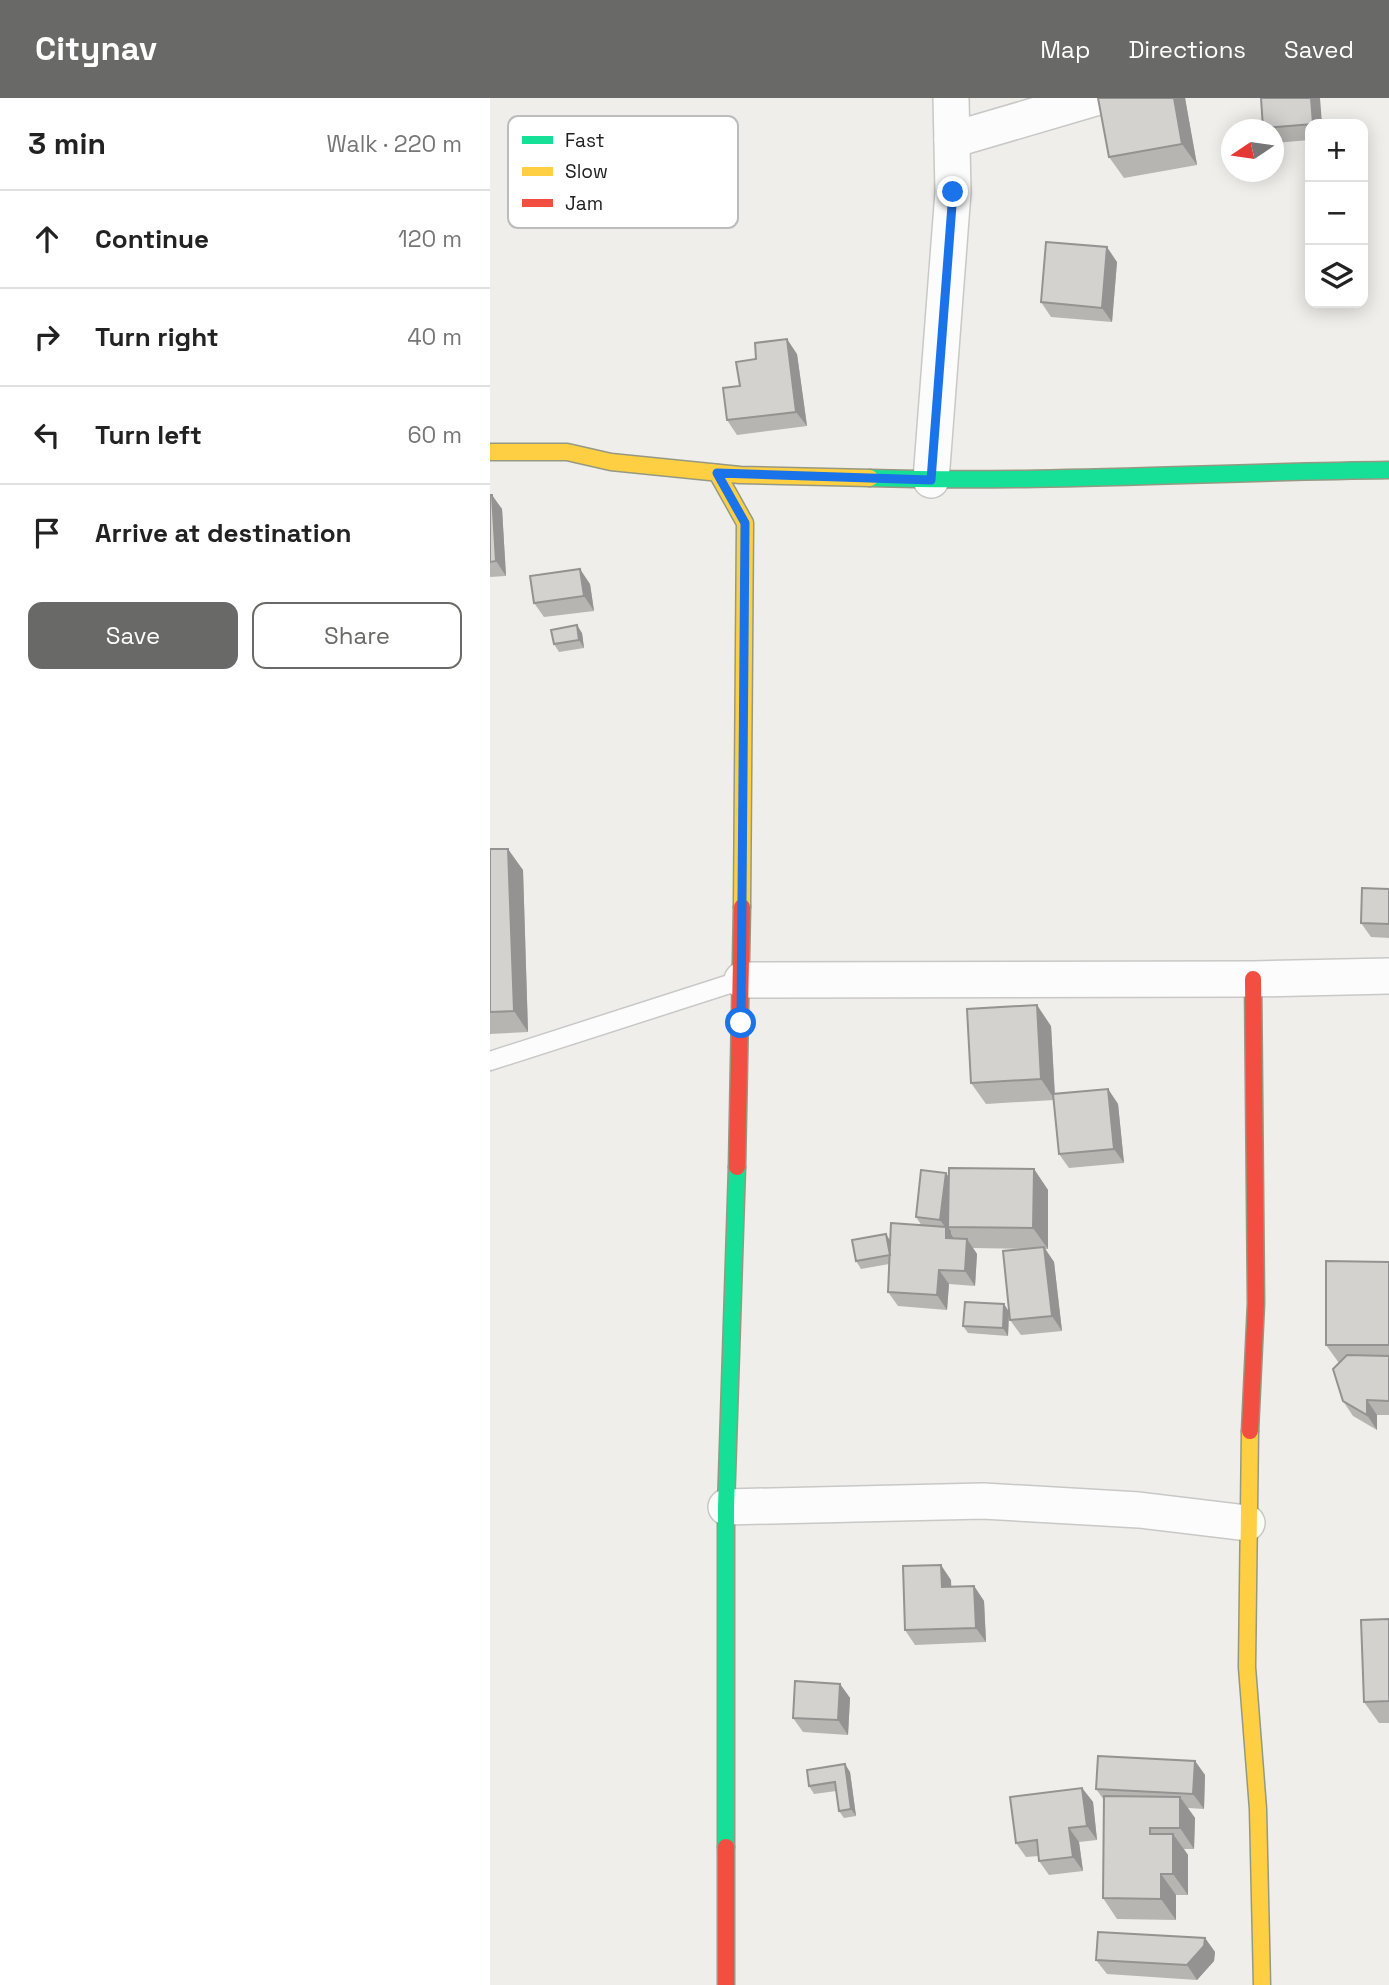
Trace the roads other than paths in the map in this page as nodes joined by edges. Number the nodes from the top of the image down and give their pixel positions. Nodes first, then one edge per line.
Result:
1 (951, 98) edge
2 (1095, 98) edge
3 (952, 140) junction
4 (490, 452) edge
5 (1389, 470) edge
6 (717, 473) junction
7 (931, 480) junction
8 (1389, 976) edge
9 (1253, 979) junction
10 (742, 980) junction
11 (490, 1061) edge
12 (726, 1507) junction
13 (1247, 1523) junction
14 (726, 1985) edge
15 (1262, 1985) edge

1 - 3 street
2 - 3 street
3 - 7 street
4 - 6 street
5 - 7 street
6 - 7 street
6 - 10 street
8 - 9 street
9 - 10 street
9 - 13 street
10 - 11 lane
10 - 12 street
12 - 13 street
12 - 14 street
13 - 15 street

